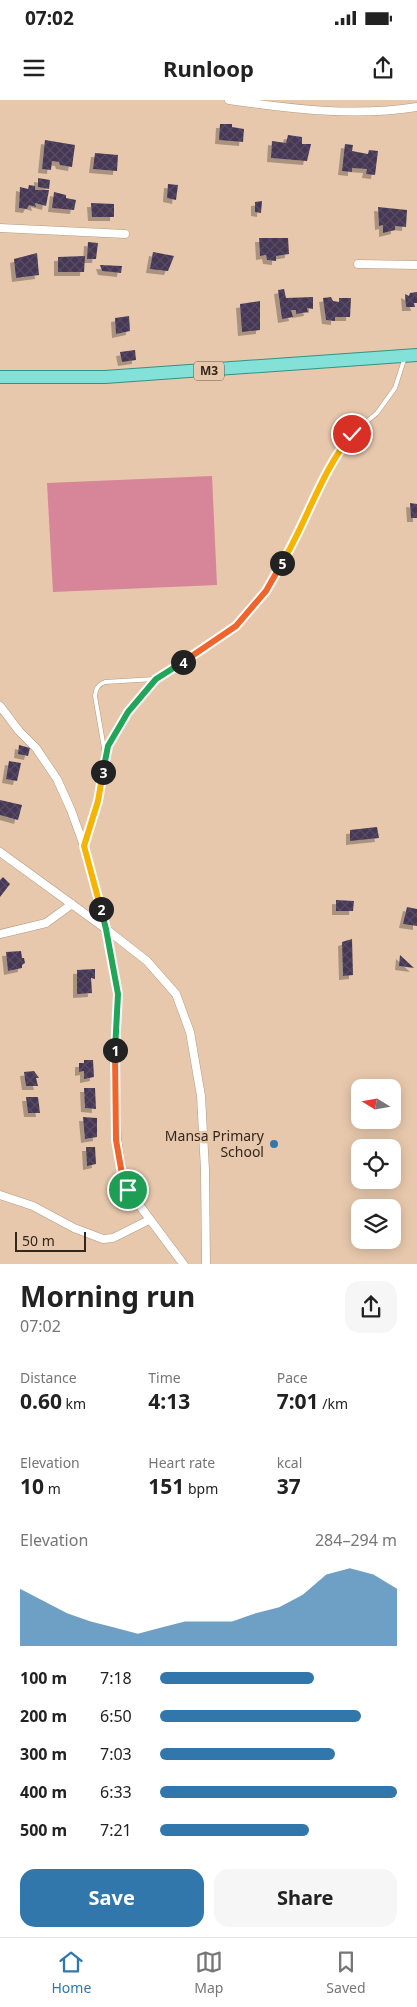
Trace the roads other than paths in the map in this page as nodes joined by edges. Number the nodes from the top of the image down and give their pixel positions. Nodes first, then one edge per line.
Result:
1 (229, 100) edge
2 (417, 107) edge
3 (0, 228) edge
4 (125, 234) dead end
5 (358, 264) dead end
6 (417, 265) edge
7 (411, 355) edge
8 (0, 378) edge
9 (156, 679) junction
10 (0, 706) edge
11 (105, 756) junction
12 (84, 846) junction
13 (0, 852) edge
14 (72, 904) junction
15 (106, 929) junction
16 (0, 934) edge
17 (0, 1195) edge
18 (148, 1220) junction
19 (184, 1264) edge
20 (206, 1264) edge

1 - 2 street
3 - 4 street
5 - 6 street
7 - 8 main road, M3
7 - 9 lane
9 - 11 lane
9 - 11 lane
10 - 12 street
11 - 12 lane
12 - 15 street
13 - 14 street
14 - 15 street
14 - 16 street
15 - 18 street
15 - 20 street
17 - 18 street
18 - 19 street

